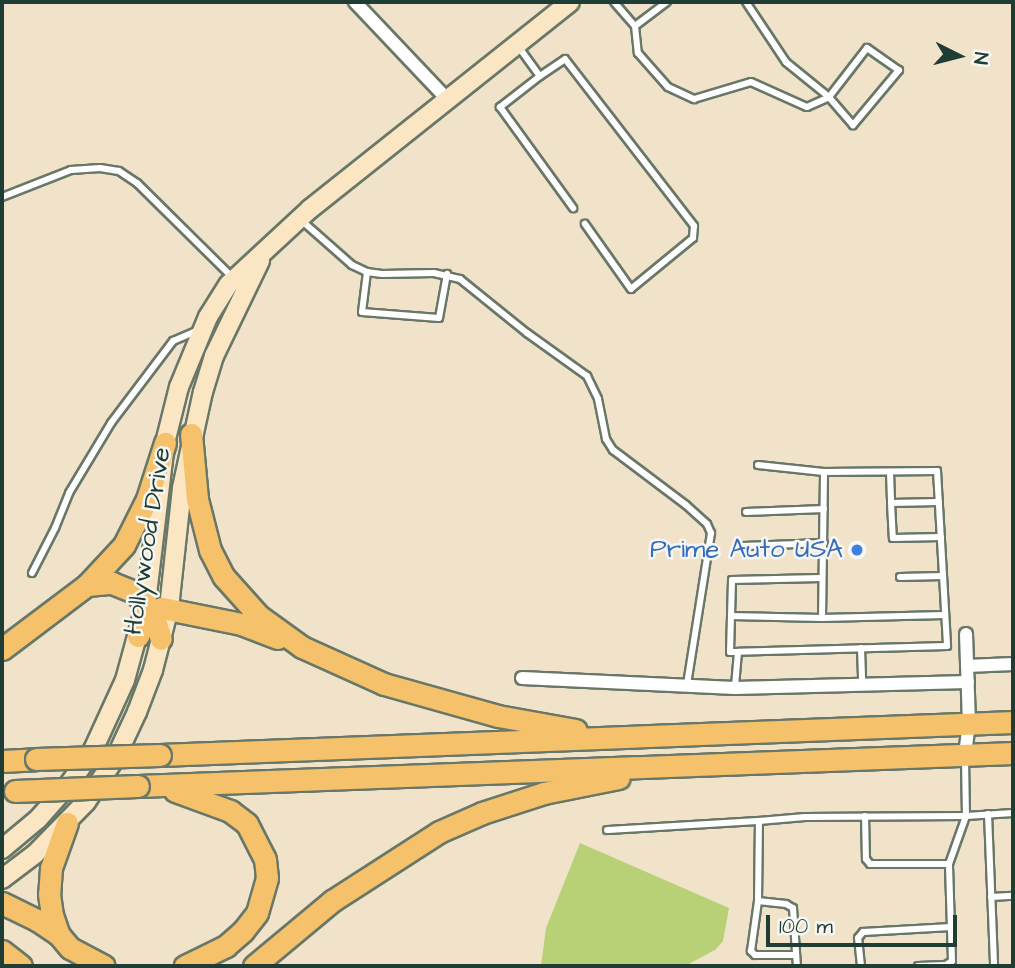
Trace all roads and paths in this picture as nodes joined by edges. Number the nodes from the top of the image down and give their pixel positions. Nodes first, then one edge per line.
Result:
1 (355, 2) edge
2 (570, 2) edge
3 (614, 2) edge
4 (667, 2) edge
5 (746, 2) edge
6 (635, 26) junction
7 (516, 45) junction
8 (540, 75) junction
9 (829, 97) junction
10 (448, 100) junction
11 (2, 197) edge
12 (573, 208) dead end
13 (300, 219) junction
14 (585, 224) dead end
15 (263, 255) junction
16 (367, 272) junction
17 (447, 274) junction
18 (235, 279) junction
19 (202, 329) junction
20 (191, 434) junction
21 (166, 443) junction
22 (758, 466) dead end
23 (824, 472) junction
24 (890, 472) junction
25 (939, 502) junction
26 (891, 503) junction
27 (824, 509) junction
28 (746, 512) dead end
29 (941, 537) junction
30 (824, 543) junction
31 (743, 546) dead end
32 (32, 573) dead end
33 (943, 576) junction
34 (900, 577) dead end
35 (821, 578) junction
36 (87, 585) junction
37 (156, 607) junction
38 (945, 615) junction
39 (732, 616) junction
40 (822, 618) junction
41 (966, 634) dead end
42 (138, 636) joint
43 (161, 639) joint
44 (302, 647) junction
45 (861, 648) junction
46 (2, 649) edge
47 (738, 652) junction
48 (1013, 664) edge
49 (967, 666) junction
50 (522, 678) dead end
51 (968, 682) junction
52 (687, 685) junction
53 (862, 685) junction
54 (735, 688) junction
55 (1013, 722) edge
56 (969, 724) junction
57 (616, 737) junction
58 (1013, 753) edge
59 (965, 755) junction
60 (2, 761) edge
61 (691, 765) junction
62 (160, 786) junction
63 (8, 791) edge
64 (1013, 813) edge
65 (988, 814) junction
66 (865, 816) junction
67 (966, 816) junction
68 (759, 821) junction
69 (67, 824) junction
70 (607, 830) dead end
71 (2, 849) edge
72 (949, 864) junction
73 (2, 879) edge
74 (1013, 896) edge
75 (991, 897) junction
76 (758, 901) junction
77 (2, 903) edge
78 (951, 927) junction
79 (59, 935) junction
80 (2, 951) edge
81 (796, 955) junction
82 (21, 966) edge
83 (104, 966) edge
84 (185, 966) edge
85 (254, 966) edge
86 (797, 966) edge
87 (861, 966) edge
88 (918, 966) edge
89 (994, 966) edge

1 - 10 street
2 - 7 main road, Hollywood Drive
3 - 6 lane
4 - 6 lane
5 - 9 lane
6 - 9 lane
7 - 8 lane
7 - 10 main road, Hollywood Drive
8 - 12 lane
8 - 14 lane
9 - 9 lane
10 - 13 main road, Hollywood Drive
11 - 18 lane
13 - 15 main road, Hollywood Drive
13 - 16 lane
15 - 18 main road, Hollywood Drive
15 - 20 main road, Hollywood Drive
16 - 17 lane
16 - 17 lane
17 - 52 lane
18 - 19 main road, Hollywood Drive
19 - 21 main road, Hollywood Drive
19 - 32 lane
20 - 37 main road, Hollywood Drive
20 - 44 highway
21 - 36 highway
21 - 37 main road, Hollywood Drive
22 - 23 lane
23 - 24 lane
23 - 27 lane
24 - 25 lane
24 - 26 lane
25 - 26 lane
25 - 29 lane
26 - 29 lane
27 - 28 lane
27 - 30 lane
29 - 33 lane
30 - 31 lane
30 - 35 lane
33 - 34 lane
33 - 38 lane
35 - 39 lane
35 - 40 lane
36 - 37 highway
36 - 46 highway
37 - 42 highway
37 - 43 highway
37 - 44 highway
38 - 40 lane
38 - 45 lane
39 - 40 lane
39 - 47 lane
41 - 49 street
42 - 71 main road, Hollywood Drive
43 - 69 main road, Hollywood Drive
44 - 57 highway
45 - 47 lane
45 - 53 lane
47 - 54 lane
48 - 49 street
49 - 51 street
50 - 52 street
51 - 53 street
51 - 56 street
52 - 54 street
53 - 54 street
55 - 56 highway
56 - 57 highway
56 - 59 street
57 - 60 highway, bridge
58 - 59 highway
59 - 61 highway
59 - 67 lane
61 - 62 highway
61 - 85 highway
62 - 63 highway, bridge
62 - 84 highway
64 - 65 lane
65 - 67 lane
65 - 75 lane
66 - 67 lane
66 - 68 lane
66 - 72 lane
67 - 72 lane
68 - 70 lane
68 - 76 lane
69 - 73 main road, Hollywood Drive
69 - 79 highway
72 - 78 lane
74 - 75 lane
75 - 89 lane
76 - 81 lane
76 - 81 lane
77 - 79 highway
78 - 87 lane
78 - 88 lane
79 - 83 highway
80 - 82 highway
81 - 86 lane

